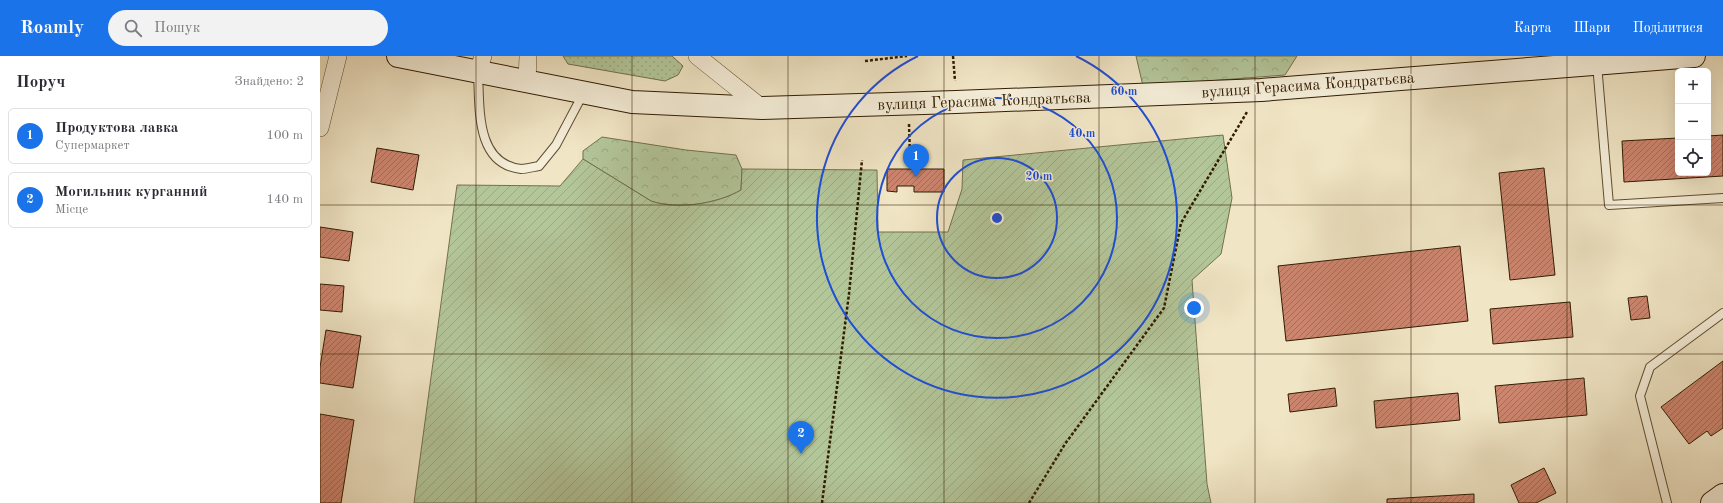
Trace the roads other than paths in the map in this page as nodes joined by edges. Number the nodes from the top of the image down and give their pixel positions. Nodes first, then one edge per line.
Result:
1 (338, 56) edge
2 (398, 56) edge
3 (528, 56) edge
4 (697, 56) edge
5 (1694, 56) edge
6 (1597, 63) junction
7 (480, 64) edge
8 (527, 82) junction
9 (584, 92) junction
10 (762, 108) junction
11 (321, 124) edge
12 (1723, 198) edge
13 (1723, 313) edge
14 (1723, 495) edge
15 (1667, 503) edge
16 (1712, 503) edge

1 - 11 street
2 - 7 main road, вулиця Герасима Кондратьєва
3 - 8 street
4 - 10 street
5 - 6 main road, вулиця Герасима Кондратьєва
6 - 10 main road, вулиця Герасима Кондратьєва
6 - 12 lane
7 - 8 main road, вулиця Герасима Кондратьєва
7 - 9 lane
8 - 9 main road, вулиця Герасима Кондратьєва
9 - 10 main road, вулиця Герасима Кондратьєва
13 - 15 lane
14 - 16 main road

